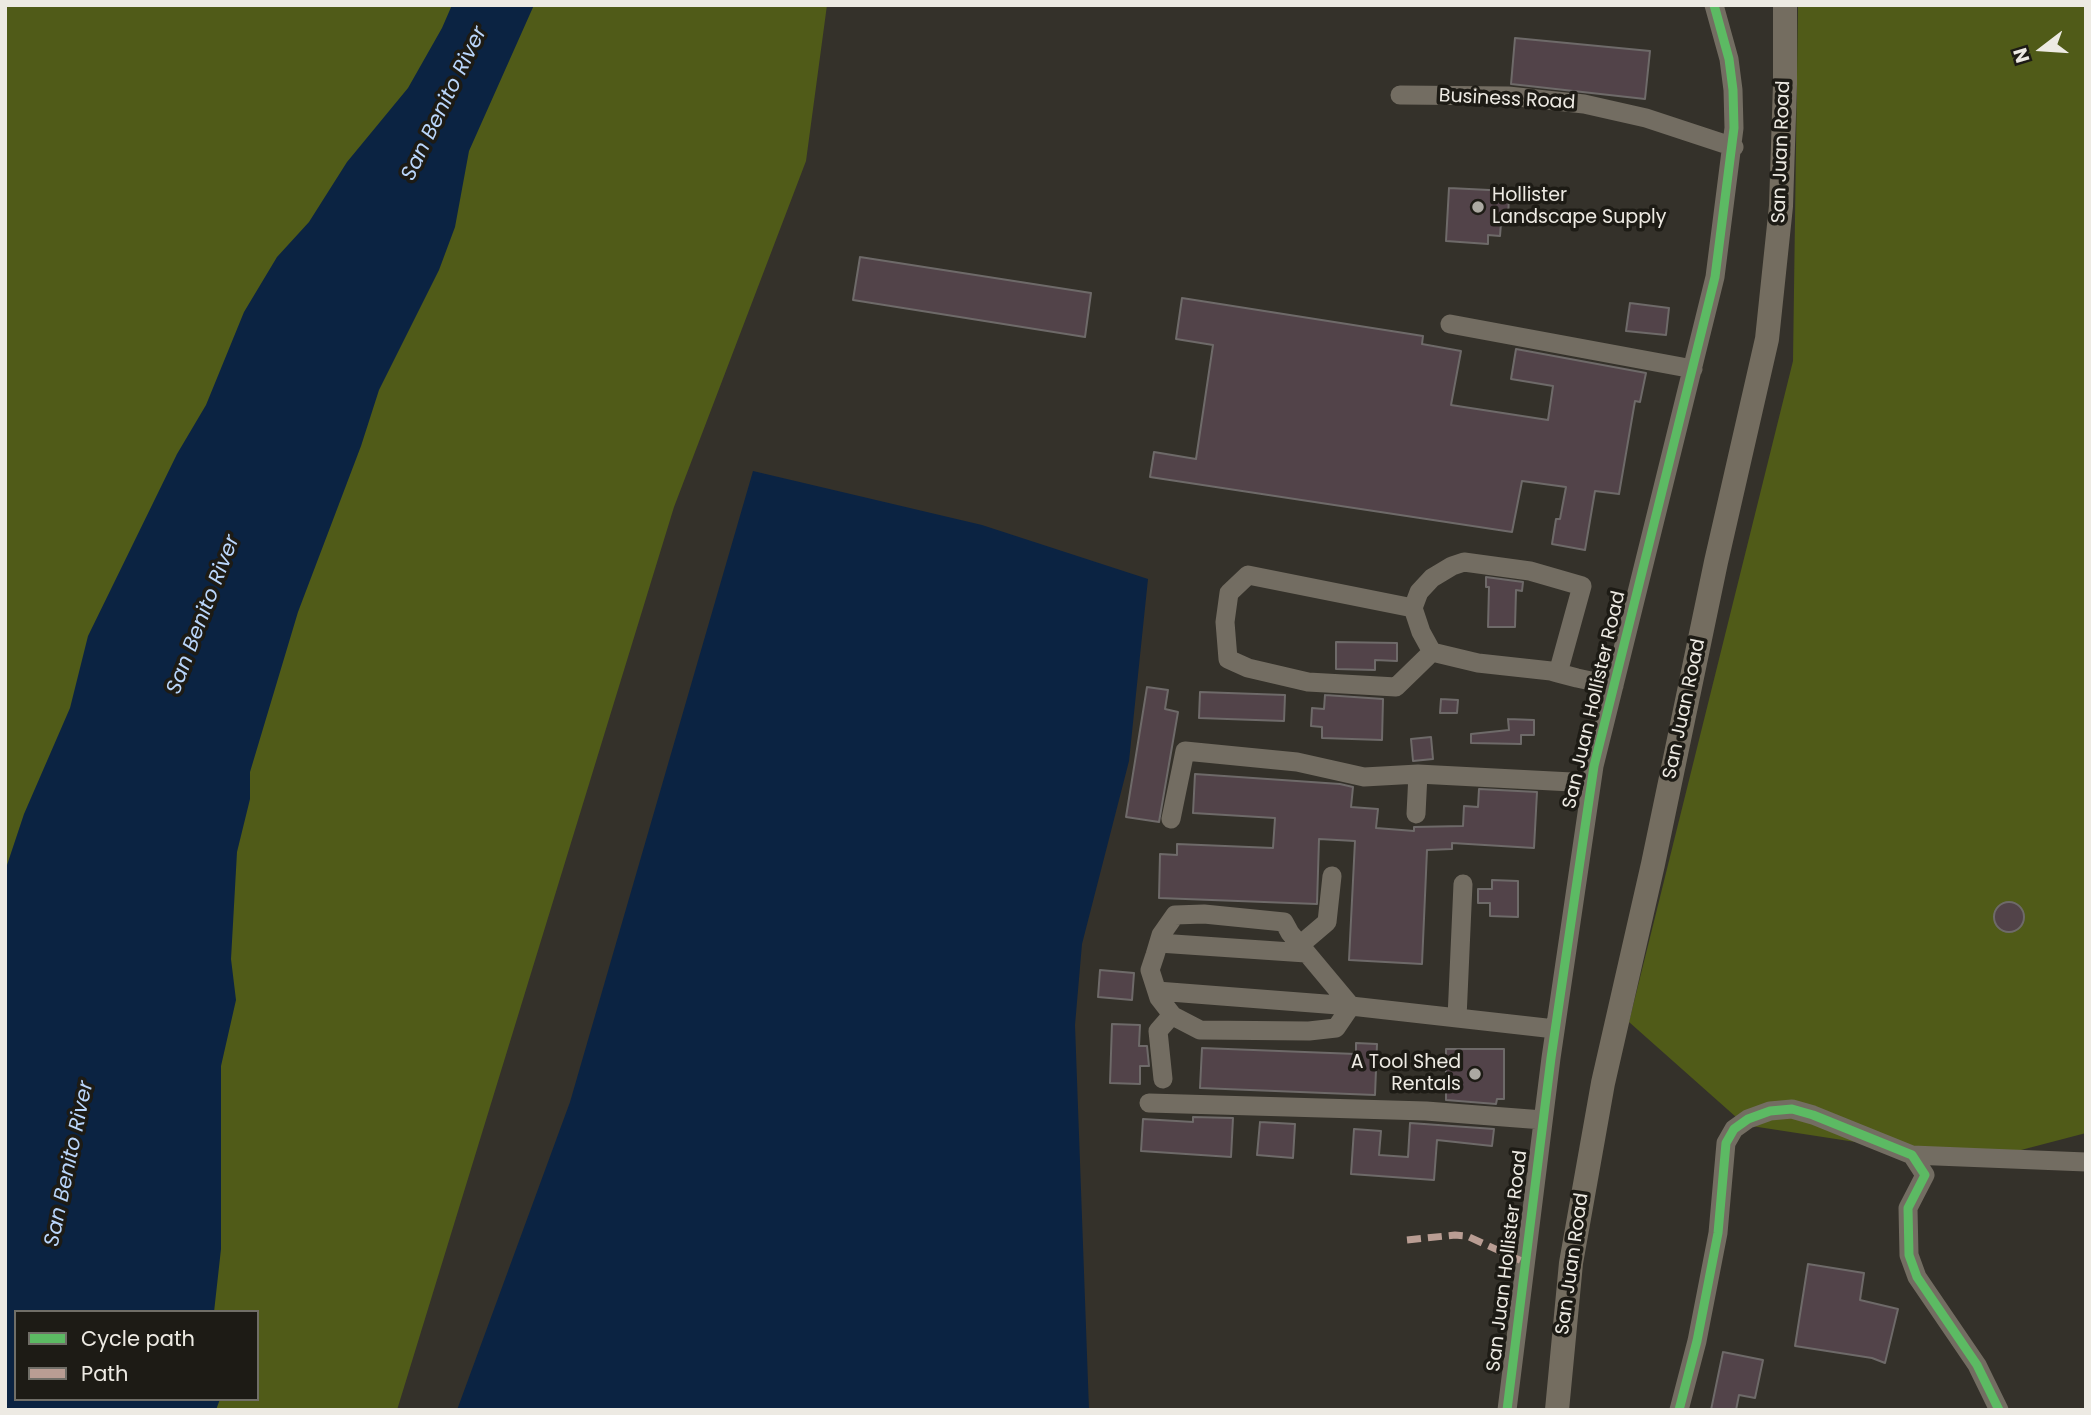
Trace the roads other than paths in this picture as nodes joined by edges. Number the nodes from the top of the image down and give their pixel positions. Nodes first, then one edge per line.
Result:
1 (1714, 5) edge
2 (1785, 5) edge
3 (1400, 95) dead end
4 (1734, 146) junction
5 (1450, 324) dead end
6 (1693, 369) junction
7 (1413, 608) junction
8 (1432, 652) junction
9 (1558, 673) junction
10 (1614, 686) junction
11 (1418, 774) junction
12 (1591, 783) junction
13 (1416, 814) dead end
14 (1171, 819) dead end
15 (1332, 876) dead end
16 (1463, 884) dead end
17 (1158, 943) junction
18 (1303, 949) junction
19 (1157, 991) junction
20 (1351, 1006) junction
21 (1172, 1015) junction
22 (1457, 1018) junction
23 (1555, 1029) junction
24 (1164, 1079) dead end
25 (1149, 1103) dead end
26 (1544, 1120) junction
27 (1912, 1155) junction
28 (2086, 1162) edge
29 (1507, 1410) edge
30 (1557, 1410) edge
31 (1679, 1410) edge
32 (1999, 1410) edge

1 - 4 street, San Juan Hollister Road
2 - 30 main road, San Juan Road
3 - 4 street, Business Road
4 - 6 street, San Juan Hollister Road
5 - 6 street
6 - 10 street, San Juan Hollister Road
7 - 8 street
7 - 8 street
7 - 9 street
8 - 9 street
9 - 10 street
10 - 12 street, San Juan Hollister Road
11 - 12 street
11 - 13 street
11 - 14 street
12 - 23 street, San Juan Hollister Road
15 - 18 street
16 - 22 street
17 - 18 street
17 - 18 street
17 - 19 street
18 - 20 street
19 - 20 street
19 - 21 street
20 - 21 street
20 - 22 street
21 - 24 street
22 - 23 street
23 - 26 street, San Juan Hollister Road
25 - 26 street
26 - 29 street, San Juan Hollister Road
27 - 28 street
27 - 31 street
27 - 32 street

